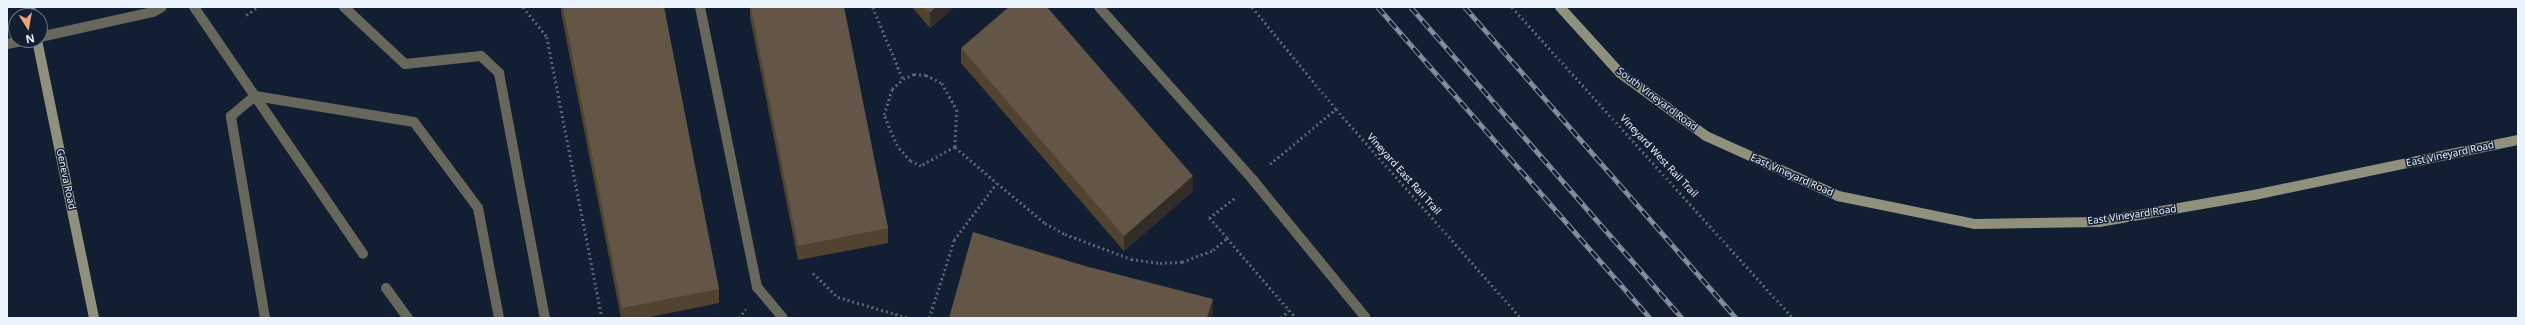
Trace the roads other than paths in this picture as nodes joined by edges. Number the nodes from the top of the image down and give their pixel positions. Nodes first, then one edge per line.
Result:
1 (162, 7) edge
2 (194, 7) edge
3 (344, 7) edge
4 (700, 7) edge
5 (1099, 7) edge
6 (1560, 7) edge
7 (48, 35) edge
8 (39, 48) edge
9 (255, 96) junction
10 (1706, 136) joint
11 (2518, 140) edge
12 (363, 254) dead end
13 (386, 288) dead end
14 (94, 318) edge
15 (265, 318) edge
16 (408, 318) edge
17 (499, 318) edge
18 (545, 318) edge
19 (783, 318) edge
20 (1366, 318) edge

1 - 7 street
2 - 9 street
3 - 18 street
4 - 19 street
5 - 20 street
6 - 10 street, South Vineyard Road
8 - 14 street, Geneva Road
9 - 12 street
9 - 15 street
9 - 17 street
10 - 11 street, East Vineyard Road
13 - 16 street

